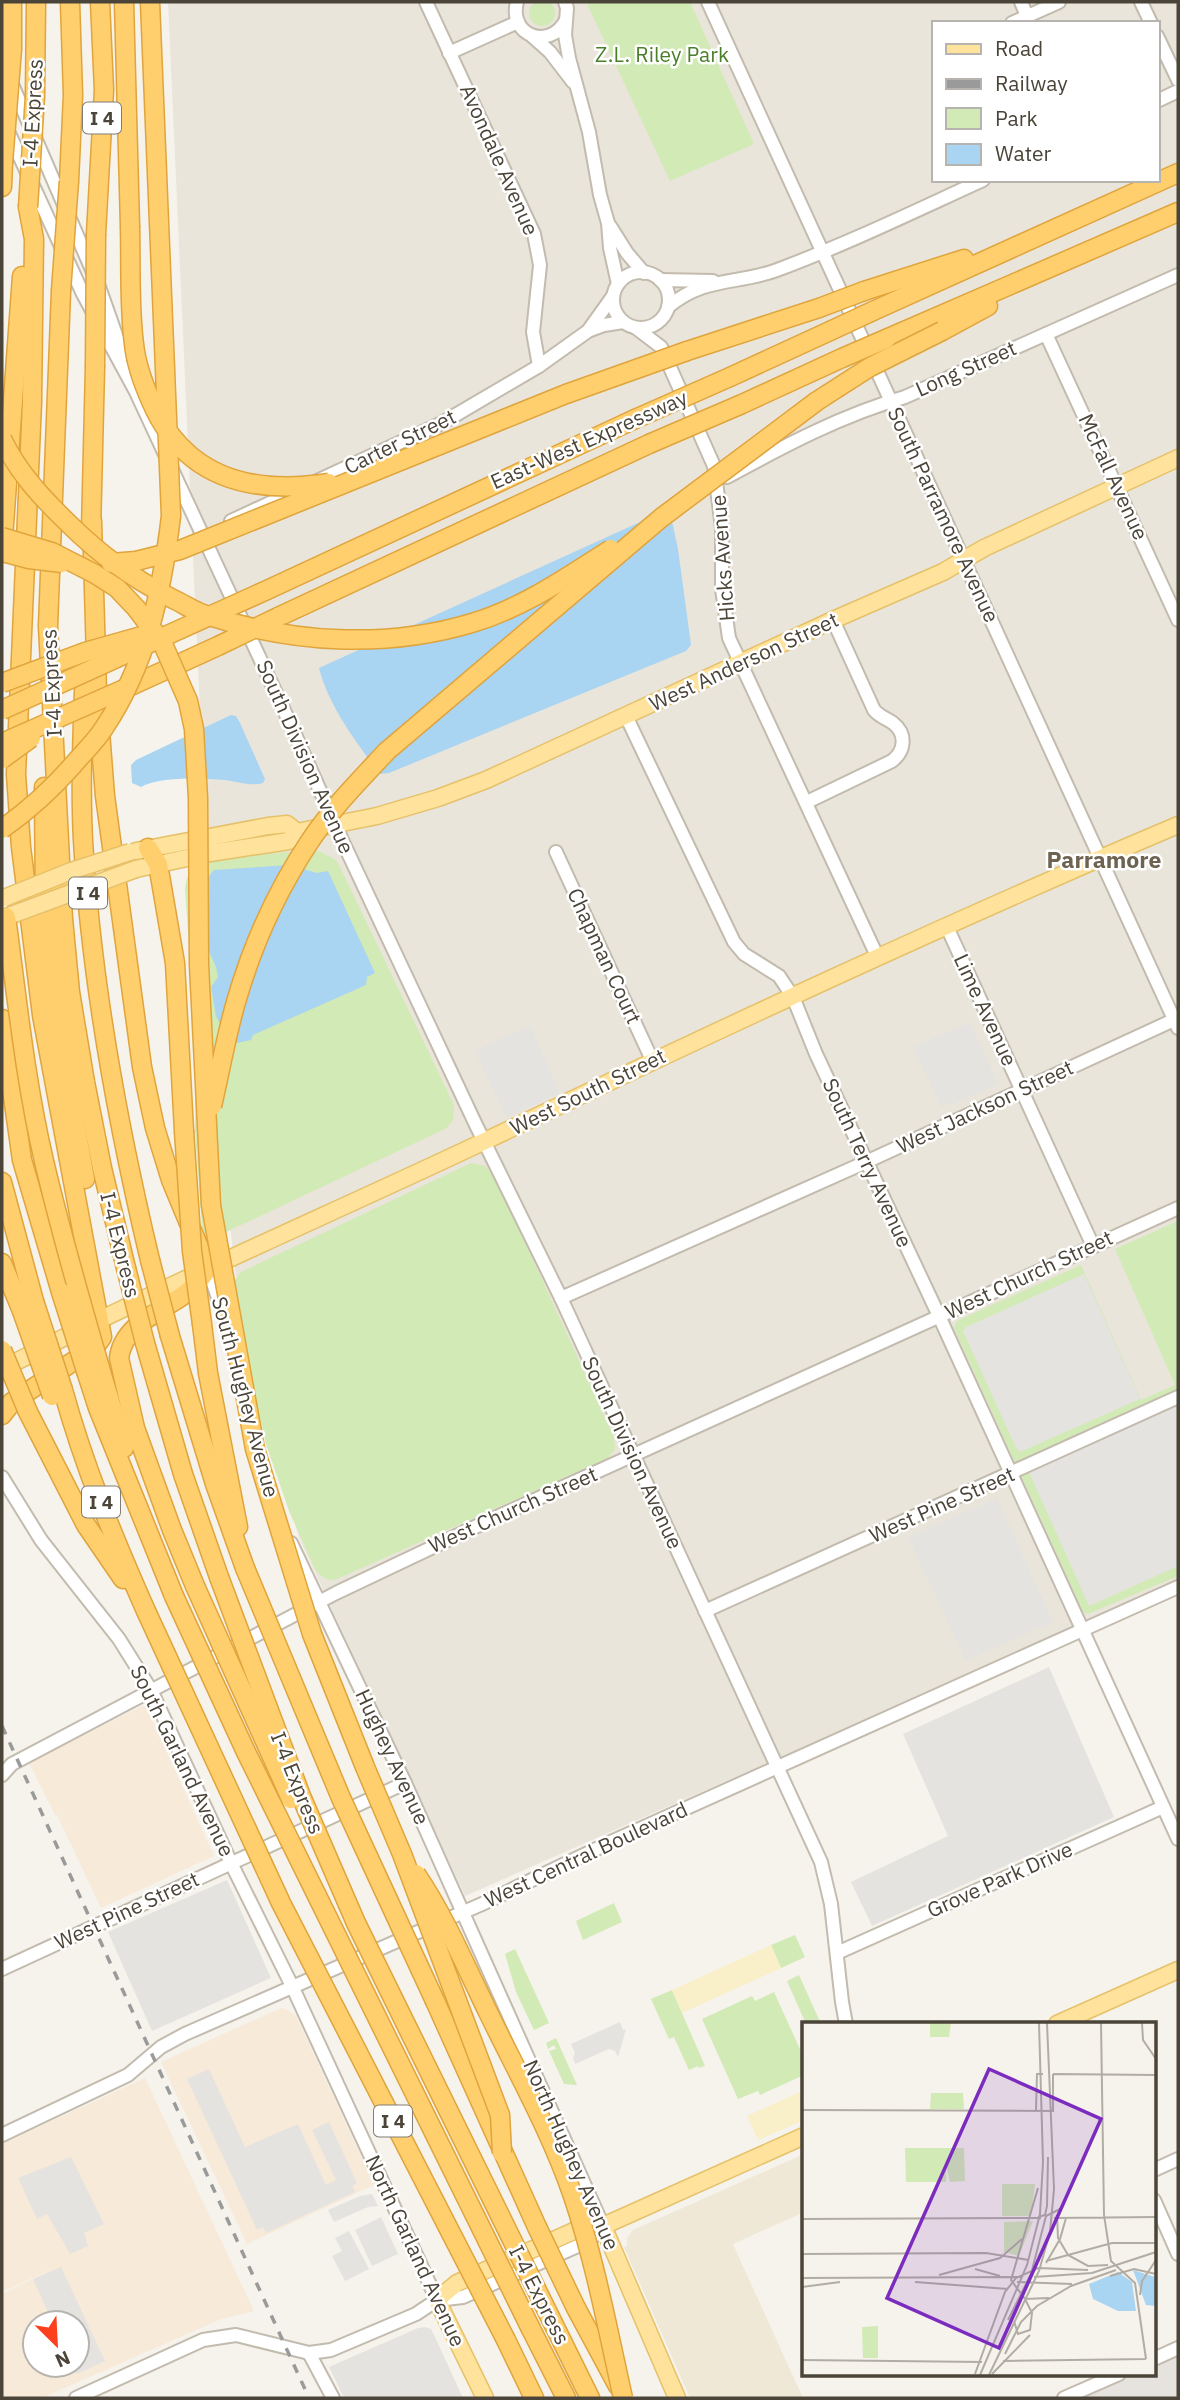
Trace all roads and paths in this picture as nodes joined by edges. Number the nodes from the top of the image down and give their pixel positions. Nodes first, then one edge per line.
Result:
1 (12, 2) edge
2 (36, 2) edge
3 (70, 2) edge
4 (100, 2) edge
5 (124, 2) edge
6 (150, 2) edge
7 (426, 2) edge
8 (517, 2) edge
9 (565, 2) edge
10 (708, 2) edge
11 (1021, 2) edge
12 (1059, 2) edge
13 (1141, 2) edge
14 (1027, 16) junction
15 (566, 20) junction
16 (1016, 21) edge
17 (1150, 21) edge
18 (518, 22) junction
19 (531, 35) junction
20 (1159, 40) edge
21 (450, 53) junction
22 (7, 55) edge
23 (1178, 80) edge
24 (575, 85) junction
25 (1178, 91) edge
26 (1159, 100) edge
27 (2, 118) edge
28 (3, 163) edge
29 (1178, 173) edge
30 (979, 182) edge
31 (1158, 182) edge
32 (1159, 182) edge
33 (2, 187) edge
34 (1178, 212) edge
35 (608, 223) junction
36 (1031, 240) junction
37 (823, 253) junction
38 (29, 255) junction
39 (1080, 256) junction
40 (644, 273) junction
41 (1178, 275) edge
42 (660, 280) junction
43 (716, 282) junction
44 (616, 290) junction
45 (666, 312) junction
46 (623, 323) junction
47 (636, 328) junction
48 (588, 331) junction
49 (1046, 334) junction
50 (661, 347) junction
51 (539, 366) junction
52 (136, 391) junction
53 (891, 401) junction
54 (2, 439) edge
55 (1178, 458) edge
56 (363, 475) junction
57 (717, 482) junction
58 (1118, 487) junction
59 (661, 518) junction
60 (92, 521) junction
61 (202, 533) junction
62 (2, 537) edge
63 (2, 552) edge
64 (2, 559) edge
65 (964, 560) junction
66 (205, 617) junction
67 (1178, 620) edge
68 (833, 621) junction
69 (48, 626) junction
70 (740, 663) junction
71 (2, 683) edge
72 (2, 710) edge
73 (68, 712) junction
74 (626, 716) junction
75 (2, 743) edge
76 (2, 759) edge
77 (807, 802) junction
78 (335, 824) junction
79 (1178, 825) edge
80 (2, 829) edge
81 (297, 832) junction
82 (148, 848) junction
83 (556, 852) dead end
84 (1101, 858) junction
85 (158, 864) junction
86 (3, 908) edge
87 (947, 927) junction
88 (878, 958) junction
89 (793, 997) junction
90 (2, 1019) edge
91 (1177, 1022) edge
92 (652, 1060) junction
93 (1022, 1090) junction
94 (207, 1127) junction
95 (484, 1141) junction
96 (866, 1162) junction
97 (2, 1182) edge
98 (1178, 1208) edge
99 (1093, 1246) junction
100 (2, 1263) edge
101 (208, 1269) junction
102 (561, 1298) junction
103 (28, 1306) junction
104 (939, 1316) junction
105 (105, 1317) junction
106 (2, 1350) edge
107 (2, 1369) edge
108 (94, 1371) junction
109 (1178, 1398) edge
110 (2, 1415) edge
111 (633, 1456) junction
112 (1011, 1473) junction
113 (2, 1477) edge
114 (242, 1562) junction
115 (1178, 1587) edge
116 (319, 1601) junction
117 (146, 1611) junction
118 (705, 1611) junction
119 (1083, 1630) junction
120 (151, 1690) junction
121 (7, 1765) edge
122 (776, 1767) junction
123 (2, 1775) edge
124 (405, 1783) junction
125 (1163, 1807) junction
126 (1178, 1839) edge
127 (402, 1854) junction
128 (231, 1863) junction
129 (463, 1913) junction
130 (356, 1923) junction
131 (837, 1953) junction
132 (2, 1969) edge
133 (1178, 1970) edge
134 (293, 1988) junction
135 (846, 2022) edge
136 (1066, 2022) edge
137 (2, 2135) edge
138 (802, 2137) edge
139 (502, 2153) junction
140 (1178, 2159) edge
141 (1156, 2169) edge
142 (1156, 2205) edge
143 (603, 2227) junction
144 (1178, 2255) edge
145 (437, 2300) junction
146 (1178, 2348) edge
147 (309, 2353) junction
148 (1156, 2357) edge
149 (1114, 2376) edge
150 (76, 2398) edge
151 (332, 2398) edge
152 (485, 2398) edge
153 (534, 2398) edge
154 (566, 2398) edge
155 (590, 2398) edge
156 (624, 2398) edge
157 (677, 2398) edge
158 (1064, 2398) edge

1 - 22 highway
2 - 38 highway, I-4 Express, bridge
3 - 69 highway, I-4 Express, bridge
4 - 60 highway, I 4, bridge
5 - 56 highway, bridge
6 - 80 highway, bridge
7 - 21 street, Avondale Avenue
8 - 18 street
9 - 15 street
10 - 37 street, South Parramore Avenue
11 - 14 street
12 - 14 street
13 - 17 street
14 - 16 street
15 - 19 street
15 - 24 street
18 - 19 street
18 - 21 street
19 - 24 street
20 - 23 street
21 - 51 street, Avondale Avenue
22 - 28 highway, bridge
22 - 52 street, South Division Avenue
24 - 35 street
25 - 26 street
27 - 52 street, South Division Avenue
28 - 33 highway
29 - 32 highway, East-West Expressway
30 - 37 street
31 - 36 highway, East-West Expressway
34 - 39 highway, East-West Expressway
35 - 40 street
35 - 44 street
36 - 56 highway, bridge
36 - 66 highway, East-West Expressway, bridge
37 - 43 street
37 - 53 street, South Parramore Avenue
38 - 64 highway
38 - 105 highway
39 - 59 highway, bridge
39 - 73 highway, East-West Expressway, bridge
40 - 42 street
40 - 44 street
41 - 49 street, Long Street
42 - 43 street
42 - 45 street
43 - 45 street
44 - 46 street
44 - 48 street, Carter Street
45 - 47 street
45 - 50 street, Hicks Avenue
46 - 47 street
46 - 48 street, Carter Street
47 - 50 street, Hicks Avenue
48 - 51 street, Carter Street
49 - 53 street, Long Street
49 - 58 street, McFall Avenue
50 - 57 street, Hicks Avenue
51 - 61 street, Carter Street
52 - 61 street, South Division Avenue
53 - 57 street, Long Street
53 - 65 street, South Parramore Avenue
54 - 59 highway, bridge
55 - 58 main road, West Anderson Street
56 - 63 highway, bridge
57 - 70 street, Hicks Avenue
58 - 65 main road, West Anderson Street
58 - 67 street, McFall Avenue
59 - 94 highway, bridge
60 - 101 highway
60 - 114 highway, I 4, bridge
61 - 78 street, South Division Avenue
62 - 94 highway, bridge
65 - 68 main road, West Anderson Street
65 - 84 street, South Parramore Avenue
66 - 71 highway, bridge
66 - 72 highway, East-West Expressway, bridge
68 - 70 main road, West Anderson Street
68 - 77 street
69 - 105 highway
69 - 130 highway, I-4 Express, bridge
70 - 74 main road, West Anderson Street
70 - 77 street, Hicks Avenue
73 - 75 highway, East-West Expressway, bridge
73 - 76 highway, bridge
74 - 78 main road, West Anderson Street
74 - 89 street, South Terry Avenue
77 - 88 street, Hicks Avenue
78 - 81 main road, West Anderson Street
78 - 95 street, South Division Avenue
79 - 84 main road, West South Street
81 - 82 main road, West Anderson Street
81 - 85 main road, West Anderson Street
82 - 85 highway
82 - 86 main road, West Anderson Street, bridge
83 - 92 street, Chapman Court
84 - 87 main road, West South Street
84 - 91 street, South Parramore Avenue
85 - 86 main road, West Anderson Street, bridge
85 - 114 highway, bridge
86 - 108 highway, bridge
87 - 88 main road, West South Street
87 - 93 street, Lime Avenue
88 - 89 main road, West South Street
89 - 92 main road, West South Street
89 - 96 street, South Terry Avenue
90 - 108 highway, bridge
91 - 93 street, West Jackson Street
92 - 95 main road, West South Street
93 - 96 street, West Jackson Street
93 - 99 street, Lime Avenue
94 - 127 highway, bridge
95 - 101 main road, West South Street
95 - 102 street, South Division Avenue
96 - 102 street, West Jackson Street
96 - 104 street, South Terry Avenue
97 - 103 highway, I 4
98 - 99 street, West Church Street
99 - 104 street, West Church Street
100 - 103 highway
101 - 105 main road, West South Street
101 - 116 street, South Hughey Avenue
101 - 130 highway, bridge
102 - 111 street, South Division Avenue
103 - 117 highway, I 4, bridge
104 - 111 street, West Church Street
104 - 112 street, South Terry Avenue
105 - 107 main road, West South Street
105 - 110 highway
106 - 117 highway, bridge
108 - 154 highway, I-4 Express, bridge
109 - 112 street, West Pine Street
111 - 116 street, West Church Street
111 - 118 street, South Division Avenue
112 - 118 street, West Pine Street
112 - 119 street, South Terry Avenue
113 - 120 street, South Garland Avenue
114 - 139 highway, I 4, bridge
115 - 119 street, West Central Boulevard
116 - 120 street, West Church Street
116 - 124 street, Hughey Avenue
117 - 153 highway, I 4, bridge
118 - 122 street, South Division Avenue
119 - 122 street, West Central Boulevard
119 - 125 street, South Terry Avenue
120 - 121 street, West Church Street
120 - 128 street, South Garland Avenue
121 - 123 street, West Church Street
122 - 129 street, West Central Boulevard
122 - 131 street, South Division Avenue
124 - 128 street, West Pine Street
124 - 129 street, Hughey Avenue
125 - 126 street, South Terry Avenue
125 - 131 street, Grove Park Drive
127 - 139 highway, bridge
127 - 156 highway, bridge
128 - 132 street, West Pine Street
128 - 134 street, South Garland Avenue
129 - 134 street, West Central Boulevard
129 - 143 street, North Hughey Avenue
130 - 155 highway, I-4 Express, bridge
131 - 135 street, South Division Avenue
133 - 136 main road
134 - 137 street, West Central Boulevard
134 - 145 street, North Garland Avenue
138 - 143 main road
139 - 156 highway, I 4, bridge
140 - 141 street
142 - 144 street
143 - 145 main road
143 - 157 main road, North Hughey Avenue
145 - 147 street
145 - 152 main road, North Garland Avenue
146 - 148 street
147 - 150 street
147 - 151 street
149 - 158 street

